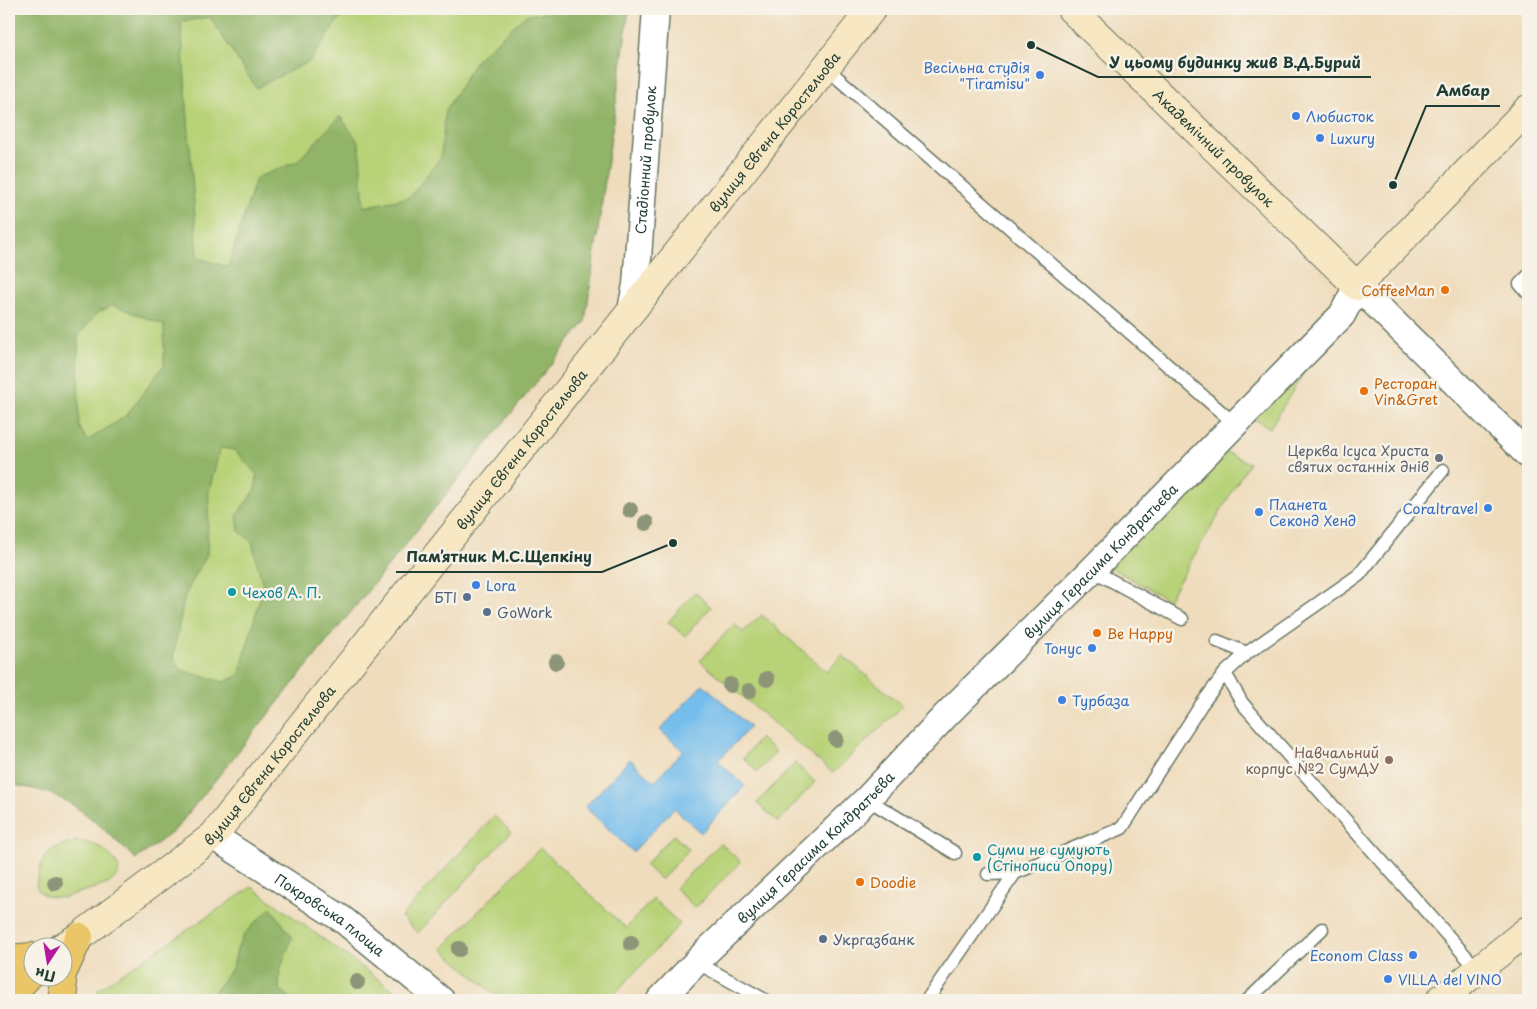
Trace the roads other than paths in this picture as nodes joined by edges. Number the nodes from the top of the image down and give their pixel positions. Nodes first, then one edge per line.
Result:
1 (656, 9) edge
2 (872, 9) edge
3 (1071, 9) edge
4 (825, 67) junction
5 (1528, 109) edge
6 (1528, 276) edge
7 (1357, 286) junction
8 (1528, 293) edge
9 (631, 310) junction
10 (1235, 424) junction
11 (1528, 455) edge
12 (1443, 470) dead end
13 (1092, 570) junction
14 (1182, 619) dead end
15 (1217, 642) dead end
16 (1247, 653) junction
17 (1225, 673) junction
18 (866, 799) junction
19 (213, 836) junction
20 (955, 853) dead end
21 (1016, 873) junction
22 (988, 874) dead end
23 (1322, 929) dead end
24 (1528, 930) edge
25 (72, 941) edge
26 (22, 958) edge
27 (9, 959) edge
28 (696, 962) junction
29 (22, 965) edge
30 (9, 970) edge
31 (1478, 970) junction
32 (22, 983) edge
33 (63, 986) edge
34 (9, 997) edge
35 (64, 1000) edge
36 (441, 1000) edge
37 (660, 1000) edge
38 (765, 1000) edge
39 (926, 1000) edge
40 (1248, 1000) edge
41 (1440, 1000) edge

1 - 9 street, Стадіонний провулок
2 - 4 street, вулиця Євгена Коростельова
3 - 7 street, Академічний провулок
4 - 9 street, вулиця Євгена Коростельова
4 - 10 lane
5 - 7 street, вулиця Герасима Кондратьєва
6 - 8 lane
7 - 10 street, вулиця Герасима Кондратьєва
7 - 11 street
9 - 19 street, вулиця Євгена Коростельова
10 - 13 street, вулиця Герасима Кондратьєва
12 - 16 lane
13 - 14 lane
13 - 18 street, вулиця Герасима Кондратьєва
15 - 16 lane
16 - 17 lane
17 - 21 lane
17 - 31 lane
18 - 20 lane
18 - 28 street, вулиця Герасима Кондратьєва
19 - 25 street, вулиця Євгена Коростельова
19 - 36 street, Покровська площа
21 - 22 lane
21 - 39 lane
23 - 40 lane
24 - 31 street
26 - 27 main road
28 - 37 street, вулиця Герасима Кондратьєва
28 - 38 lane
29 - 30 main road
31 - 41 street
32 - 34 main road
33 - 35 main road

